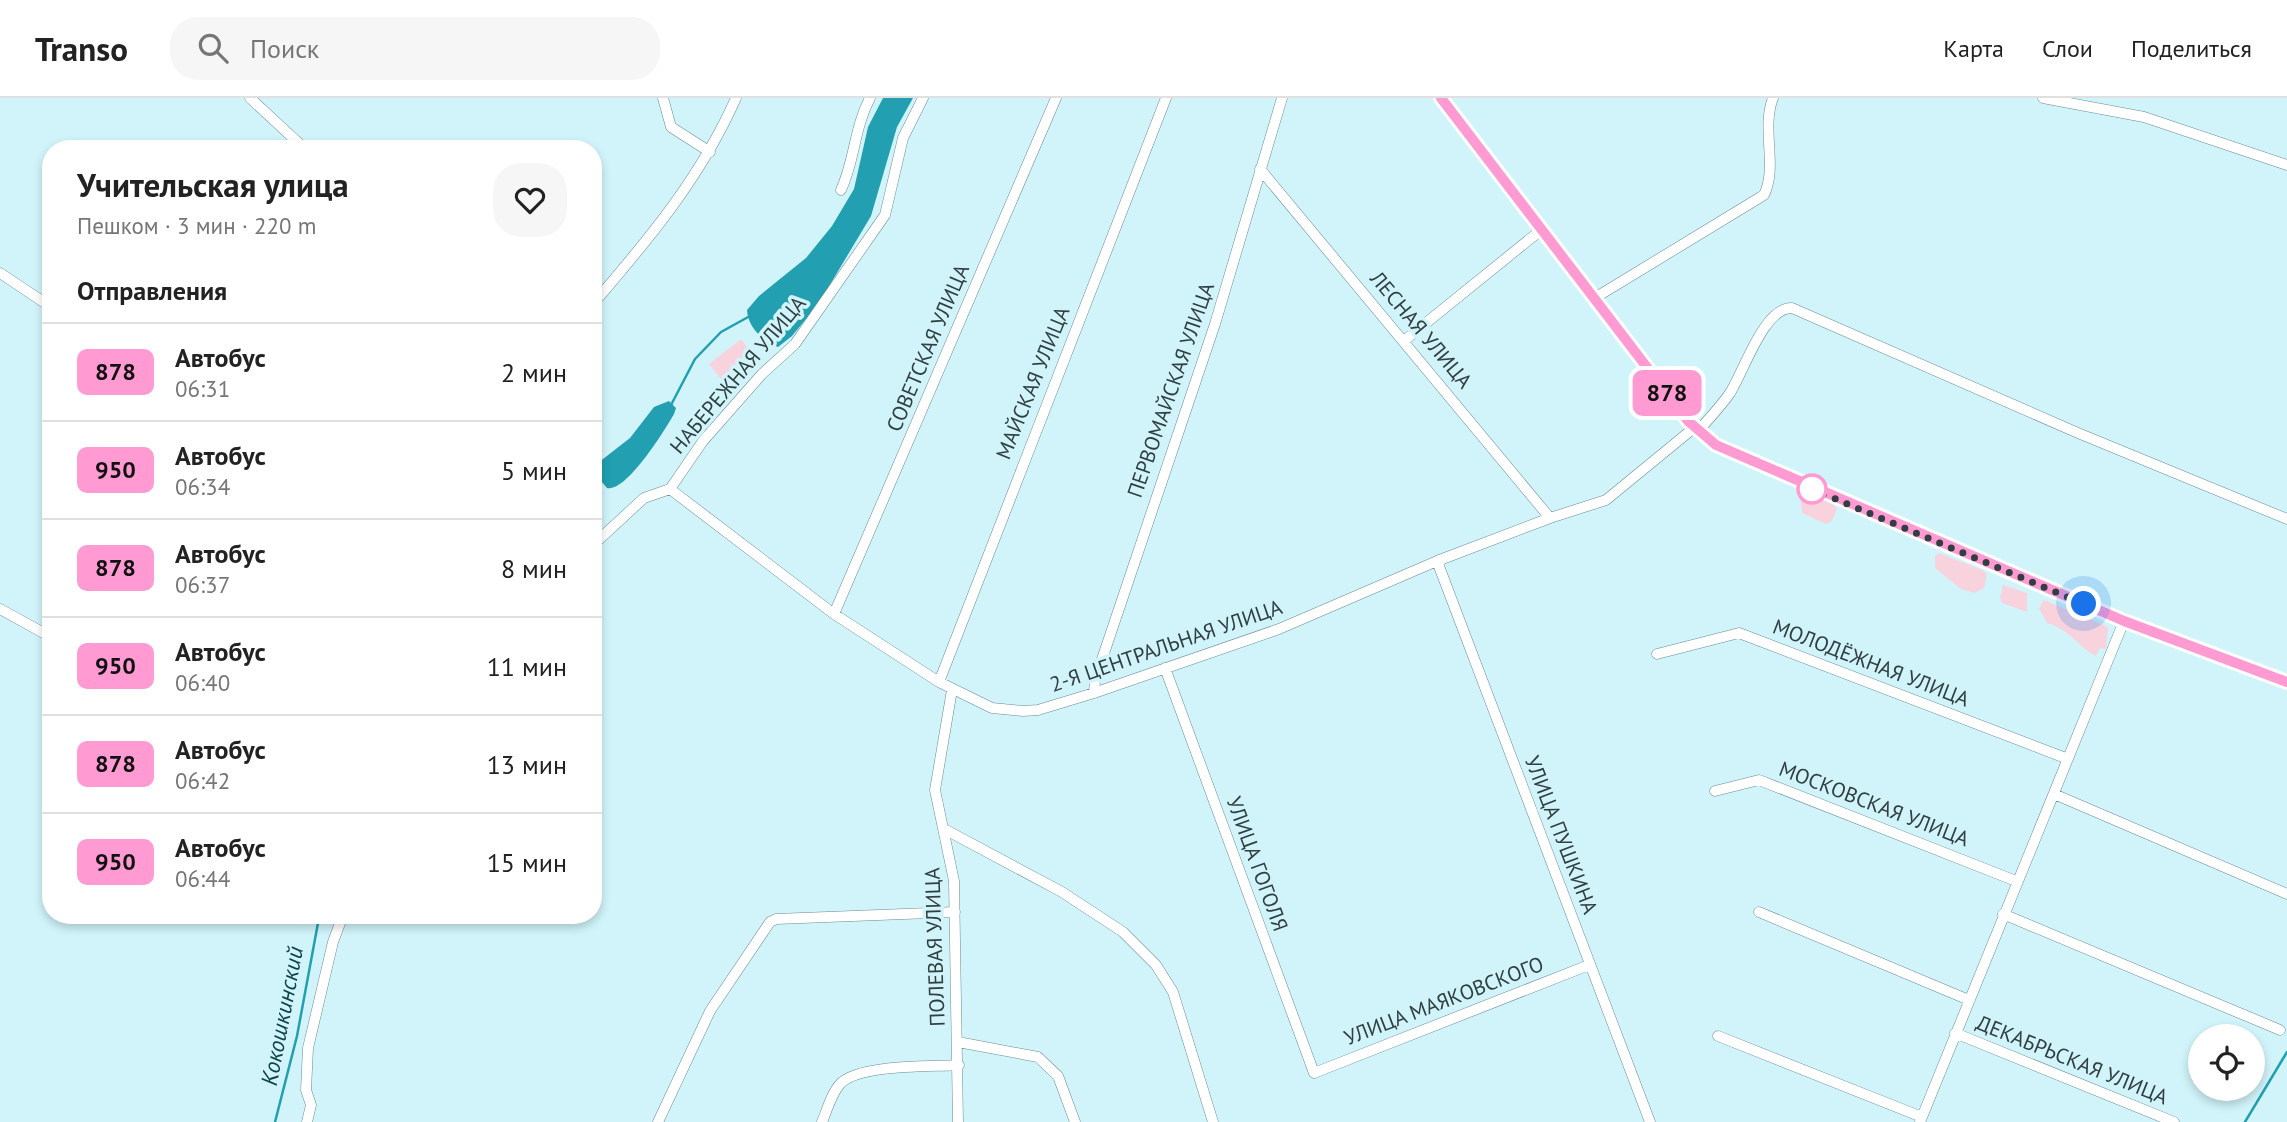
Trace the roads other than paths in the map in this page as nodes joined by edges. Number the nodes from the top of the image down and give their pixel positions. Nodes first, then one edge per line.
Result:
1 (250, 98) edge
2 (663, 98) edge
3 (736, 98) edge
4 (870, 98) edge
5 (923, 98) edge
6 (1056, 98) edge
7 (1166, 98) edge
8 (1283, 98) edge
9 (1441, 98) edge
10 (1773, 98) edge
11 (2043, 98) edge
12 (295, 140) edge
13 (710, 152) junction
14 (2287, 165) edge
15 (1259, 169) junction
16 (841, 190) dead end
17 (1541, 230) junction
18 (0, 274) edge
19 (602, 294) edge
20 (1593, 299) junction
21 (42, 301) edge
22 (1405, 341) junction
23 (1696, 429) junction
24 (670, 489) junction
25 (1550, 518) junction
26 (2287, 519) edge
27 (602, 537) edge
28 (1437, 561) junction
29 (0, 609) edge
30 (834, 614) junction
31 (2124, 621) junction
32 (42, 632) edge
33 (1657, 654) dead end
34 (1165, 668) junction
35 (939, 682) junction
36 (2287, 682) edge
37 (952, 690) junction
38 (1094, 693) junction
39 (2068, 760) junction
40 (1716, 791) dead end
41 (2054, 794) junction
42 (946, 830) junction
43 (2016, 881) junction
44 (2287, 894) edge
45 (955, 912) junction
46 (1759, 912) dead end
47 (2003, 914) junction
48 (340, 924) edge
49 (1589, 965) junction
50 (1969, 1000) junction
51 (2280, 1030) dead end
52 (1955, 1033) junction
53 (1718, 1037) dead end
54 (958, 1042) junction
55 (959, 1065) junction
56 (1314, 1073) joint
57 (1921, 1119) edge
58 (307, 1122) edge
59 (657, 1122) edge
60 (822, 1122) edge
61 (958, 1122) edge
62 (1075, 1122) edge
63 (1213, 1122) edge
64 (1650, 1122) edge
65 (2174, 1122) edge

1 - 12 street
2 - 13 street
3 - 13 street
4 - 16 street
5 - 24 street, НАБЕРЕЖНАЯ УЛИЦА
6 - 30 street, СОВЕТСКАЯ УЛИЦА
7 - 35 street, МАЙСКАЯ УЛИЦА
8 - 15 street, ПЕРВОМАЙСКАЯ УЛИЦА
9 - 17 street
10 - 20 street
11 - 14 street
13 - 19 street
15 - 22 street, ЛЕСНАЯ УЛИЦА
15 - 38 street, ПЕРВОМАЙСКАЯ УЛИЦА
17 - 20 street
17 - 22 street
18 - 21 street
20 - 23 street
22 - 25 street, ЛЕСНАЯ УЛИЦА
23 - 25 street, 2-Я ЦЕНТРАЛЬНАЯ УЛИЦА
23 - 26 street, 2-Я ЦЕНТРАЛЬНАЯ УЛИЦА
23 - 31 street
24 - 27 street
24 - 30 street, 2-Я ЦЕНТРАЛЬНАЯ УЛИЦА
25 - 28 street, 2-Я ЦЕНТРАЛЬНАЯ УЛИЦА
28 - 34 street, 2-Я ЦЕНТРАЛЬНАЯ УЛИЦА
28 - 49 street, УЛИЦА ПУШКИНА
29 - 32 street
30 - 35 street, 2-Я ЦЕНТРАЛЬНАЯ УЛИЦА
31 - 36 street
31 - 39 street
33 - 39 street, МОЛОДЁЖНАЯ УЛИЦА
34 - 38 street, 2-Я ЦЕНТРАЛЬНАЯ УЛИЦА
34 - 56 street, УЛИЦА ГОГОЛЯ
35 - 37 street, 2-Я ЦЕНТРАЛЬНАЯ УЛИЦА
37 - 38 street, 2-Я ЦЕНТРАЛЬНАЯ УЛИЦА
37 - 42 street, ПОЛЕВАЯ УЛИЦА
39 - 41 street
40 - 43 street, МОСКОВСКАЯ УЛИЦА
41 - 43 street
41 - 44 street
42 - 45 street, ПОЛЕВАЯ УЛИЦА
42 - 63 street
43 - 47 street
45 - 54 street, ПОЛЕВАЯ УЛИЦА
45 - 59 street
46 - 50 street, ДЕКАБРЬСКАЯ УЛИЦА
47 - 50 street
47 - 51 street
48 - 58 street
49 - 56 street, УЛИЦА МАЯКОВСКОГО
49 - 64 street, УЛИЦА ПУШКИНА
50 - 52 street
52 - 57 street
52 - 65 street, ДЕКАБРЬСКАЯ УЛИЦА
53 - 57 street
54 - 55 street, ПОЛЕВАЯ УЛИЦА
54 - 62 street
55 - 60 street
55 - 61 street, ПОЛЕВАЯ УЛИЦА

